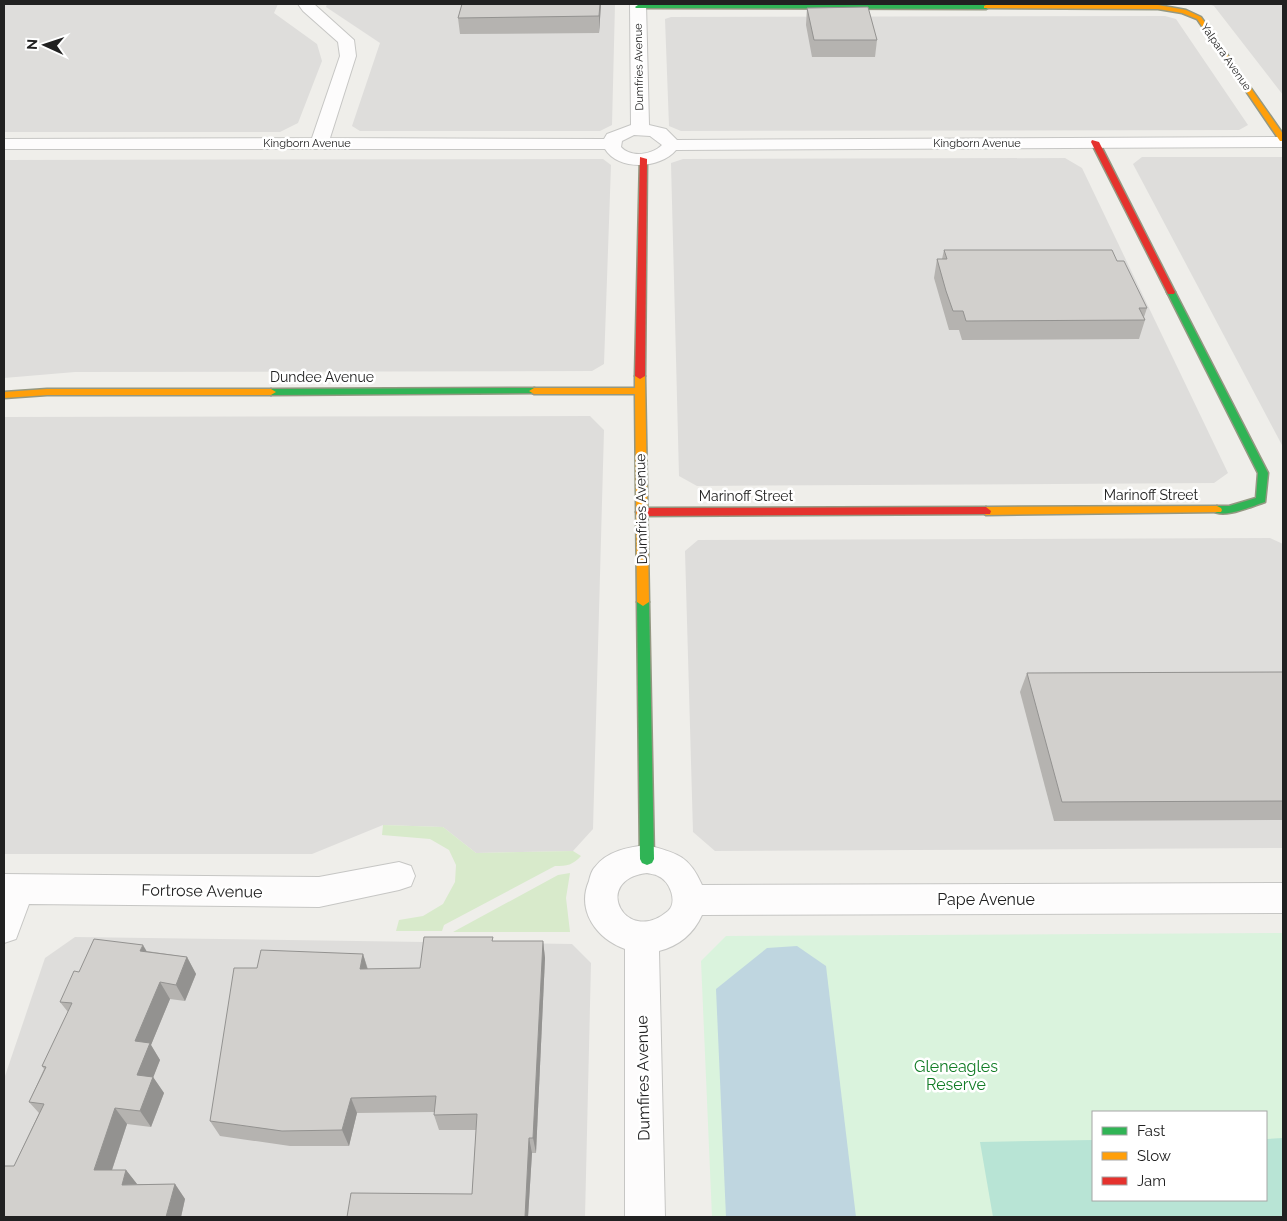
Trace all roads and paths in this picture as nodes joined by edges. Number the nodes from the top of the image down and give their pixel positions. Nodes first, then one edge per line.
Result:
1 (306, 4) edge
2 (638, 5) edge
3 (640, 130) junction
4 (1283, 140) edge
5 (1095, 142) junction
6 (319, 143) junction
7 (4, 144) edge
8 (610, 144) junction
9 (670, 145) junction
10 (643, 159) junction
11 (640, 391) junction
12 (4, 395) edge
13 (641, 512) junction
14 (647, 859) junction
15 (399, 876) dead end
16 (11, 889) edge
17 (1283, 898) edge
18 (689, 900) junction
19 (4, 928) edge
20 (642, 939) junction
21 (645, 1217) edge

1 - 6 street
2 - 3 street, Dumfries Avenue
2 - 4 street, Yalpara Avenue
3 - 8 street
3 - 9 street
4 - 5 street, Kingborn Avenue
5 - 9 street, Kingborn Avenue
5 - 13 street, Marinoff Street
6 - 7 street, Kingborn Avenue
6 - 8 street, Kingborn Avenue
8 - 10 street
9 - 10 street
10 - 11 street, Dumfries Avenue
11 - 12 street, Dundee Avenue
11 - 13 street, Dumfries Avenue
13 - 14 street, Dumfries Avenue
14 - 18 street
14 - 20 street
15 - 16 street, Fortrose Avenue
16 - 19 street
17 - 18 street, Pape Avenue
18 - 20 street
20 - 21 street, Dumfires Avenue

